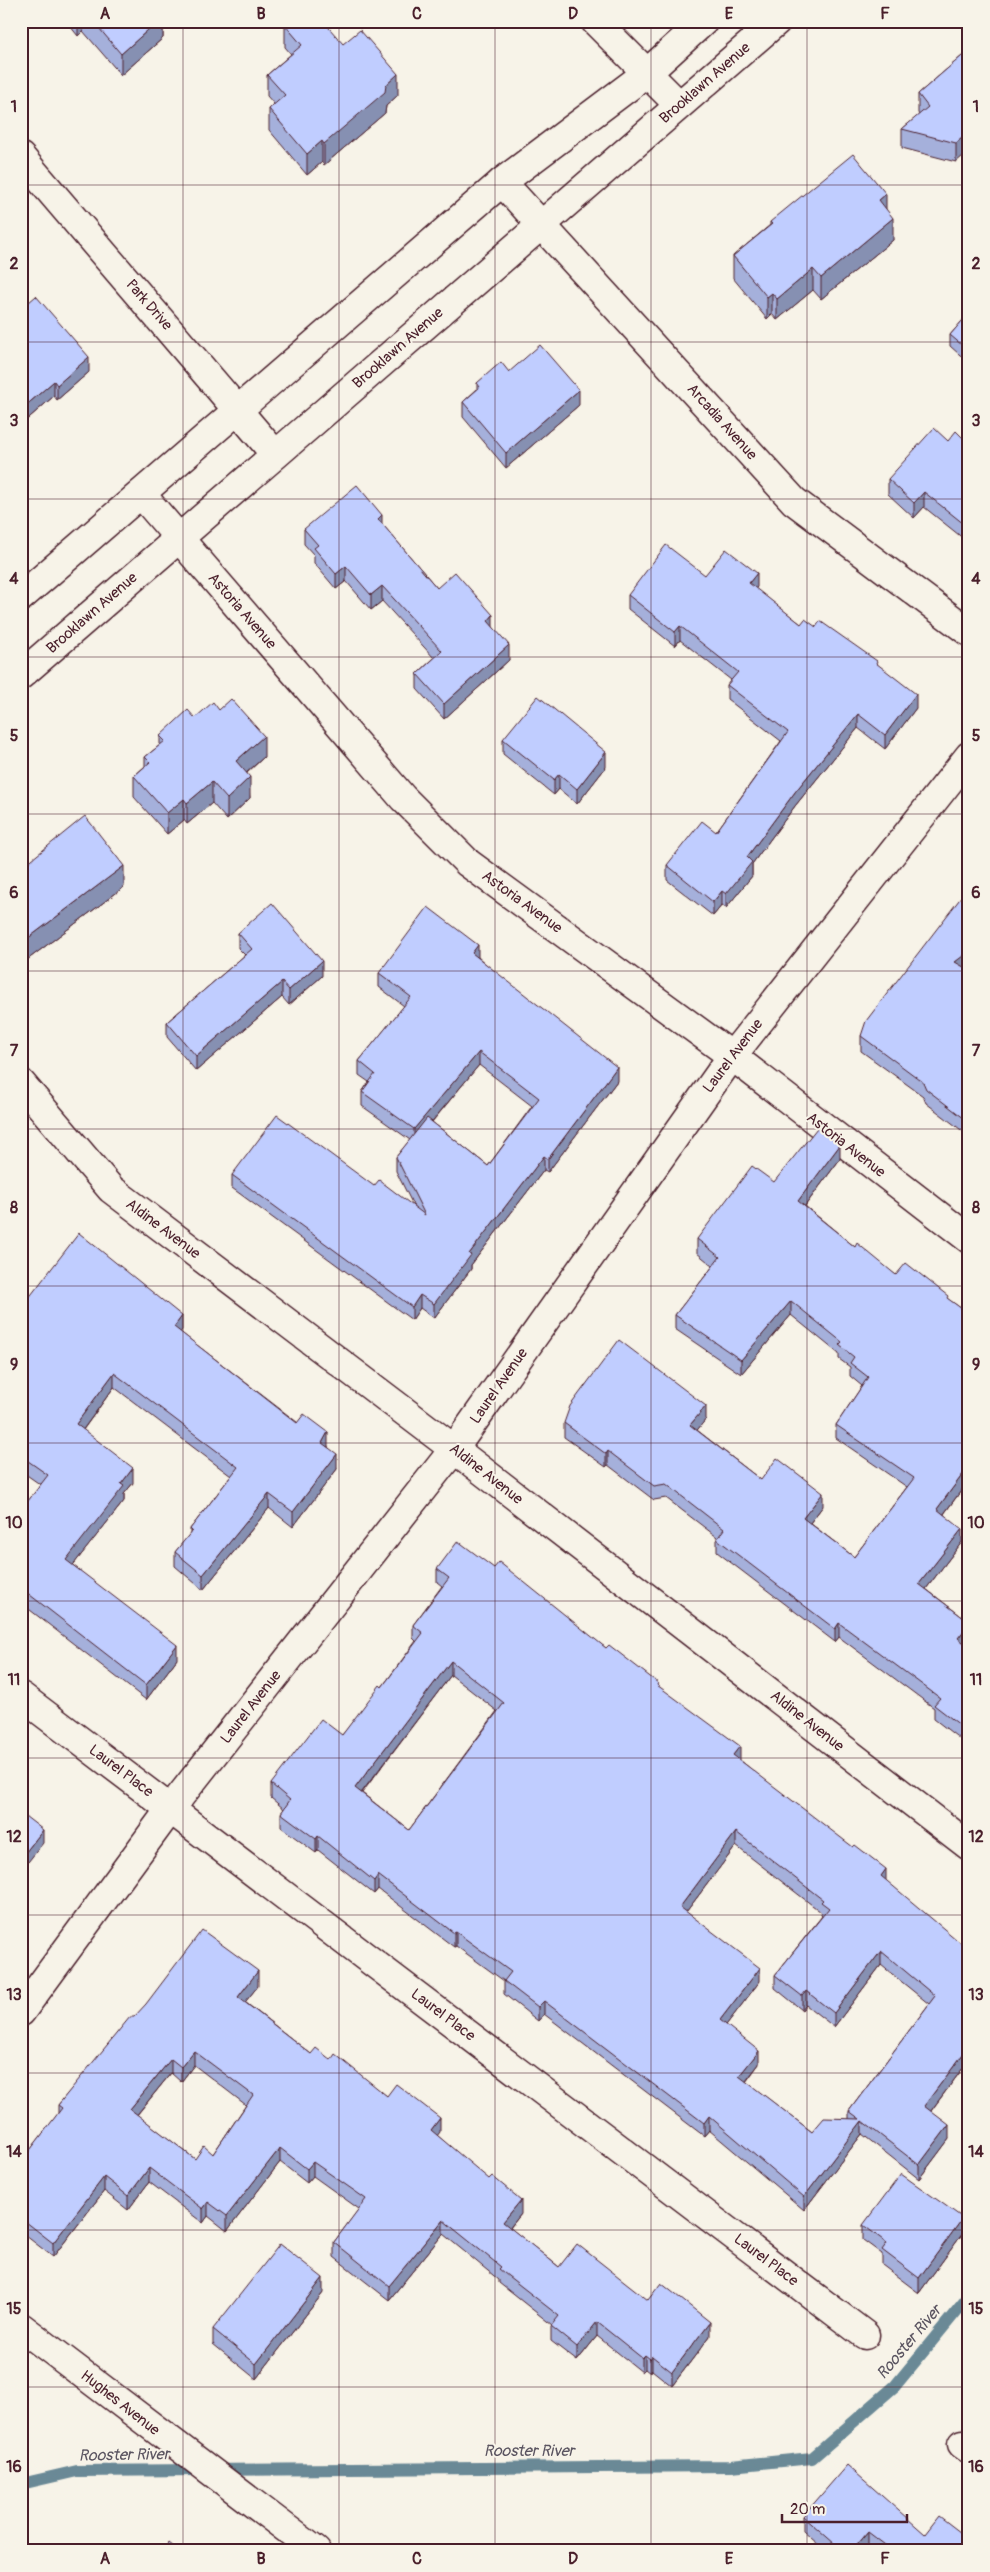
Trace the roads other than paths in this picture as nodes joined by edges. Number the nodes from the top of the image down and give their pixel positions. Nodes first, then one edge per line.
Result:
1 (596, 21) edge
2 (704, 21) edge
3 (777, 21) edge
4 (647, 72) junction
5 (678, 105) junction
6 (21, 157) edge
7 (502, 182) junction
8 (541, 225) junction
9 (237, 408) junction
10 (275, 454) junction
11 (141, 494) junction
12 (180, 536) junction
13 (21, 597) edge
14 (969, 632) edge
15 (21, 675) edge
16 (969, 756) edge
17 (732, 1056) junction
18 (21, 1083) edge
19 (969, 1239) edge
20 (454, 1449) junction
21 (21, 1696) edge
22 (171, 1808) junction
23 (969, 1846) edge
24 (21, 2012) edge
25 (21, 2327) edge
26 (865, 2335) dead end
27 (316, 2551) edge

1 - 4 street
2 - 4 street
3 - 5 street, Brooklawn Avenue
4 - 5 street
4 - 7 street
5 - 8 street, Brooklawn Avenue
6 - 9 street, Park Drive
7 - 8 street, Arcadia Avenue
7 - 9 street
8 - 10 street, Brooklawn Avenue
8 - 14 street, Arcadia Avenue
9 - 10 street, Park Drive
9 - 11 street
10 - 12 street, Brooklawn Avenue
11 - 12 street, Astoria Avenue
11 - 13 street
12 - 15 street, Brooklawn Avenue
12 - 17 street, Astoria Avenue
16 - 17 street, Laurel Avenue
17 - 19 street, Astoria Avenue
17 - 20 street, Laurel Avenue
18 - 20 street, Aldine Avenue
20 - 22 street, Laurel Avenue
20 - 23 street, Aldine Avenue
21 - 22 street, Laurel Place
22 - 24 street, Laurel Avenue
22 - 26 street, Laurel Place
25 - 27 street, Hughes Avenue

